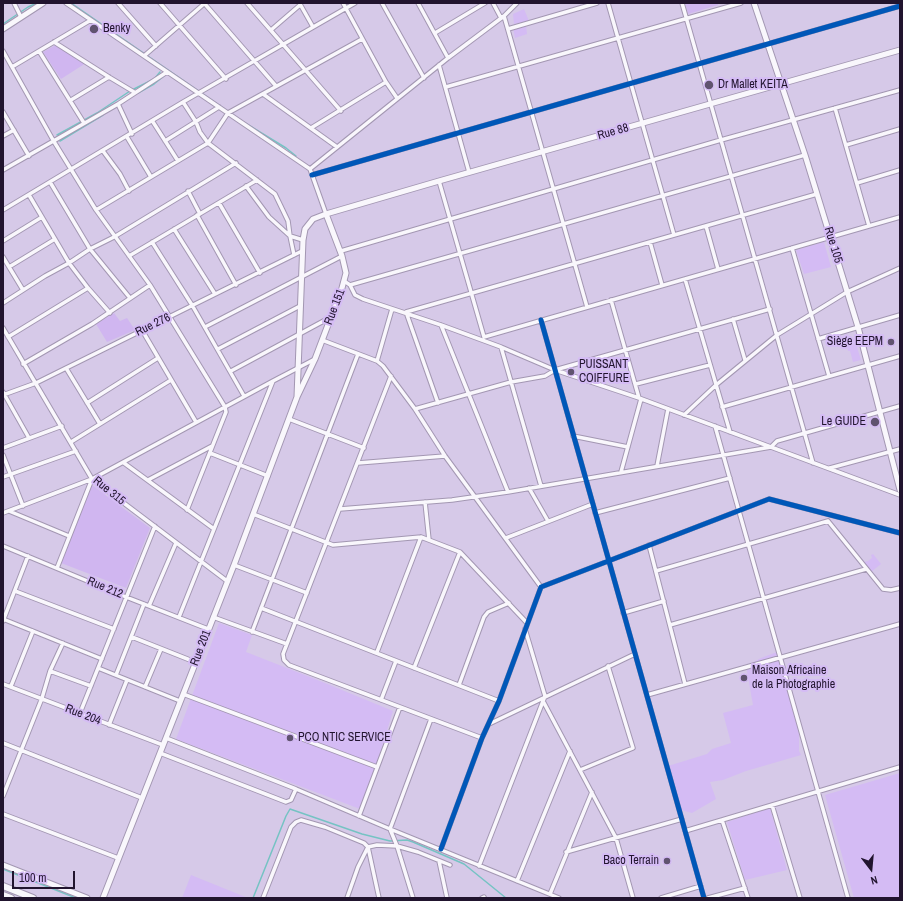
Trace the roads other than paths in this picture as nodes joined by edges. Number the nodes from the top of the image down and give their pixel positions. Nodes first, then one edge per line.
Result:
1 (14, 3) edge
2 (66, 3) edge
3 (118, 3) edge
4 (160, 3) edge
5 (205, 3) edge
6 (254, 3) edge
7 (343, 3) edge
8 (355, 3) edge
9 (382, 3) edge
10 (486, 3) edge
11 (493, 3) edge
12 (517, 3) edge
13 (598, 3) edge
14 (608, 3) edge
15 (682, 3) edge
16 (741, 3) edge
17 (754, 3) edge
18 (40, 4) edge
19 (300, 4) edge
20 (420, 4) edge
21 (249, 5) edge
22 (900, 6) edge
23 (346, 8) junction
24 (502, 17) junction
25 (21, 18) junction
26 (686, 19) junction
27 (91, 20) junction
28 (180, 25) junction
29 (313, 27) junction
30 (3, 29) edge
31 (508, 29) junction
32 (271, 30) junction
33 (435, 33) junction
34 (618, 38) junction
35 (362, 39) junction
36 (54, 42) junction
37 (768, 44) junction
38 (284, 45) junction
39 (156, 46) junction
40 (900, 50) edge
41 (3, 51) edge
42 (39, 51) junction
43 (144, 56) junction
44 (448, 58) junction
45 (255, 62) junction
46 (699, 64) junction
47 (439, 65) junction
48 (12, 67) junction
49 (518, 67) junction
50 (306, 70) junction
51 (168, 72) junction
52 (109, 77) junction
53 (424, 78) junction
54 (226, 79) junction
55 (386, 82) junction
56 (631, 83) junction
57 (782, 83) junction
58 (276, 86) junction
59 (446, 87) junction
60 (900, 90) edge
61 (134, 92) junction
62 (200, 94) junction
63 (263, 94) junction
64 (397, 98) junction
65 (71, 100) junction
66 (183, 102) junction
67 (118, 104) junction
68 (710, 104) junction
69 (219, 107) junction
70 (835, 108) junction
71 (341, 110) junction
72 (3, 112) edge
73 (531, 112) junction
74 (228, 113) junction
75 (794, 120) junction
76 (153, 122) junction
77 (196, 122) junction
78 (84, 123) junction
79 (642, 123) junction
80 (311, 128) junction
81 (900, 129) edge
82 (14, 130) junction
83 (458, 133) junction
84 (132, 134) junction
85 (3, 136) edge
86 (127, 137) junction
87 (53, 140) junction
88 (721, 140) junction
89 (165, 141) junction
90 (208, 143) junction
91 (846, 145) junction
92 (337, 146) junction
93 (103, 151) junction
94 (543, 152) junction
95 (805, 155) junction
96 (29, 156) junction
97 (178, 161) junction
98 (653, 161) junction
99 (236, 163) junction
100 (310, 169) junction
101 (3, 170) edge
102 (71, 170) junction
103 (900, 170) edge
104 (469, 172) junction
105 (312, 175) junction
106 (731, 176) junction
107 (151, 177) junction
108 (257, 180) junction
109 (439, 181) junction
110 (50, 182) junction
111 (857, 183) junction
112 (246, 186) junction
113 (554, 189) junction
114 (129, 191) junction
115 (188, 191) junction
116 (29, 194) junction
117 (817, 194) junction
118 (663, 196) junction
119 (219, 203) junction
120 (3, 210) edge
121 (96, 210) junction
122 (326, 214) junction
123 (198, 215) junction
124 (742, 215) junction
125 (42, 217) junction
126 (900, 217) edge
127 (450, 219) junction
128 (564, 225) junction
129 (706, 226) junction
130 (869, 226) junction
131 (174, 229) junction
132 (674, 235) junction
133 (290, 236) junction
134 (114, 237) junction
135 (830, 237) junction
136 (55, 239) junction
137 (303, 240) junction
138 (3, 241) edge
139 (152, 242) junction
140 (650, 242) junction
141 (792, 248) junction
142 (90, 249) junction
143 (302, 251) junction
144 (342, 253) junction
145 (460, 254) junction
146 (294, 255) junction
147 (129, 256) junction
148 (3, 257) edge
149 (755, 259) junction
150 (69, 263) junction
151 (575, 263) junction
152 (9, 267) junction
153 (900, 268) edge
154 (718, 270) junction
155 (260, 273) junction
156 (301, 276) junction
157 (685, 279) junction
158 (344, 281) junction
159 (150, 285) junction
160 (236, 285) junction
161 (350, 285) junction
162 (662, 286) junction
163 (88, 288) junction
164 (23, 290) junction
165 (847, 292) junction
166 (472, 293) junction
167 (215, 294) junction
168 (130, 298) junction
169 (612, 300) junction
170 (3, 303) edge
171 (192, 306) junction
172 (300, 306) junction
173 (588, 307) junction
174 (392, 309) junction
175 (770, 309) junction
176 (406, 312) junction
177 (110, 313) junction
178 (812, 315) junction
179 (900, 315) edge
180 (170, 317) junction
181 (331, 317) junction
182 (733, 319) junction
183 (541, 320) junction
184 (441, 325) junction
185 (205, 327) junction
186 (858, 327) junction
187 (3, 328) edge
188 (700, 329) junction
189 (142, 330) junction
190 (299, 335) junction
191 (777, 335) junction
192 (8, 337) junction
193 (483, 338) junction
194 (818, 339) junction
195 (322, 340) junction
196 (501, 347) junction
197 (218, 350) junction
198 (626, 350) junction
199 (358, 354) junction
200 (900, 356) edge
201 (158, 358) junction
202 (315, 359) junction
203 (745, 360) junction
204 (377, 361) junction
205 (23, 364) junction
206 (710, 365) junction
207 (867, 365) junction
208 (298, 367) junction
209 (66, 368) junction
210 (555, 370) junction
211 (231, 371) junction
212 (391, 376) junction
213 (829, 376) junction
214 (171, 380) junction
215 (273, 381) junction
216 (511, 382) junction
217 (36, 383) junction
218 (636, 384) junction
219 (716, 385) junction
220 (792, 387) junction
221 (3, 394) edge
222 (469, 394) junction
223 (244, 396) junction
224 (297, 397) junction
225 (640, 398) junction
226 (87, 403) junction
227 (438, 403) junction
228 (900, 406) edge
229 (225, 407) junction
230 (722, 407) junction
231 (415, 409) junction
232 (668, 409) junction
233 (880, 412) junction
234 (684, 415) junction
235 (289, 419) junction
236 (196, 422) junction
237 (100, 424) junction
238 (62, 426) junction
239 (715, 426) junction
240 (730, 432) junction
241 (805, 433) junction
242 (328, 434) junction
243 (573, 436) junction
244 (30, 438) junction
245 (71, 442) junction
246 (212, 446) junction
247 (628, 447) junction
248 (771, 447) junction
249 (3, 448) edge
250 (364, 448) junction
251 (900, 449) edge
252 (76, 451) junction
253 (890, 452) junction
254 (210, 453) junction
255 (3, 455) edge
256 (723, 455) junction
257 (445, 456) junction
258 (813, 462) junction
259 (124, 463) junction
260 (358, 463) junction
261 (240, 465) junction
262 (657, 466) junction
263 (829, 468) junction
264 (621, 472) junction
265 (11, 475) junction
266 (268, 476) junction
267 (3, 477) edge
268 (730, 478) junction
269 (585, 479) junction
270 (92, 480) junction
271 (148, 480) junction
272 (899, 484) edge
273 (541, 486) junction
274 (529, 488) junction
275 (900, 490) edge
276 (508, 492) junction
277 (900, 495) edge
278 (475, 497) junction
279 (425, 502) junction
280 (593, 504) junction
281 (23, 506) junction
282 (340, 509) junction
283 (188, 510) junction
284 (739, 510) junction
285 (9, 511) junction
286 (3, 513) edge
287 (595, 513) junction
288 (253, 514) junction
289 (831, 515) junction
290 (828, 520) junction
291 (548, 521) junction
292 (155, 526) junction
293 (214, 529) junction
294 (291, 529) junction
295 (900, 533) edge
296 (69, 536) junction
297 (421, 537) junction
298 (506, 538) junction
299 (429, 540) junction
300 (176, 543) junction
301 (327, 543) junction
302 (748, 544) junction
303 (649, 545) junction
304 (3, 546) edge
305 (460, 552) junction
306 (28, 556) junction
307 (609, 561) junction
308 (202, 562) junction
309 (234, 565) junction
310 (57, 568) junction
311 (866, 569) junction
312 (656, 571) junction
313 (272, 579) junction
314 (227, 581) junction
315 (541, 587) junction
316 (900, 588) edge
317 (15, 591) junction
318 (307, 593) junction
319 (126, 597) junction
320 (764, 598) junction
321 (664, 601) junction
322 (509, 603) junction
323 (144, 604) junction
324 (149, 606) junction
325 (261, 608) junction
326 (623, 613) junction
327 (179, 617) junction
328 (213, 617) junction
329 (3, 619) edge
330 (296, 621) junction
331 (527, 623) junction
332 (670, 624) junction
333 (900, 624) edge
334 (525, 628) junction
335 (114, 629) junction
336 (208, 629) junction
337 (33, 631) junction
338 (252, 632) junction
339 (132, 637) junction
340 (63, 643) junction
341 (287, 644) junction
342 (161, 648) junction
343 (377, 652) junction
344 (635, 654) junction
345 (780, 657) junction
346 (102, 659) junction
347 (396, 661) junction
348 (195, 662) junction
349 (608, 666) junction
350 (98, 668) junction
351 (414, 668) junction
352 (50, 671) junction
353 (116, 675) junction
354 (126, 680) junction
355 (3, 684) edge
356 (685, 684) junction
357 (458, 685) junction
358 (11, 686) junction
359 (91, 686) junction
360 (145, 687) junction
361 (183, 694) junction
362 (646, 695) junction
363 (545, 696) junction
364 (42, 698) junction
365 (381, 700) junction
366 (180, 701) junction
367 (499, 701) junction
368 (543, 701) junction
369 (400, 707) junction
370 (80, 713) junction
371 (431, 719) junction
372 (489, 724) junction
373 (109, 725) junction
374 (166, 738) junction
375 (482, 738) junction
376 (3, 743) edge
377 (163, 746) junction
378 (21, 750) junction
379 (570, 751) junction
380 (160, 753) junction
381 (378, 767) junction
382 (900, 767) edge
383 (580, 770) junction
384 (296, 789) junction
385 (818, 791) junction
386 (592, 792) junction
387 (3, 796) edge
388 (142, 798) junction
389 (772, 805) junction
390 (3, 814) edge
391 (359, 816) junction
392 (682, 819) junction
393 (722, 820) junction
394 (685, 830) junction
395 (390, 831) junction
396 (616, 838) junction
397 (396, 846) junction
398 (368, 847) junction
399 (441, 849) junction
400 (566, 852) junction
401 (118, 858) junction
402 (439, 861) junction
403 (3, 865) edge
404 (450, 866) dead end
405 (479, 866) junction
406 (518, 881) junction
407 (3, 886) edge
408 (701, 886) junction
409 (745, 888) junction
410 (550, 894) junction
411 (3, 895) edge
412 (11, 898) edge
413 (33, 898) edge
414 (87, 898) edge
415 (102, 898) edge
416 (263, 898) edge
417 (347, 898) edge
418 (379, 898) edge
419 (413, 898) edge
420 (447, 898) edge
421 (559, 898) edge
422 (633, 898) edge
423 (661, 898) edge
424 (704, 898) edge
425 (708, 898) edge
426 (748, 898) edge
427 (800, 898) edge
428 (848, 898) edge

1 - 25 street
2 - 27 street
3 - 39 street
4 - 28 street
5 - 28 street
5 - 45 street
6 - 21 street
7 - 23 street
8 - 23 street
9 - 53 street
10 - 33 street
11 - 24 street
12 - 24 street
13 - 31 street
14 - 34 street
15 - 26 street
16 - 26 street
17 - 37 main road, Rue 105
18 - 25 main road
19 - 29 street
19 - 32 street
20 - 33 street
21 - 32 street
22 - 37 street
23 - 29 street
23 - 35 street
24 - 31 street
24 - 44 street
25 - 30 main road
26 - 34 street
26 - 46 street
27 - 36 street
27 - 43 street
28 - 39 street
28 - 54 street
29 - 38 street
31 - 49 street
32 - 38 street
33 - 44 street
34 - 49 street
34 - 56 street
35 - 50 street
35 - 55 street
36 - 42 street
36 - 52 street
37 - 46 street
37 - 57 main road, Rue 105
38 - 45 street
38 - 50 street
39 - 43 street
40 - 57 main road, Rue 88
41 - 48 street
42 - 48 street
42 - 65 street
43 - 51 street
44 - 47 street
45 - 54 street
45 - 58 street
46 - 56 street
46 - 68 street
47 - 53 street
47 - 59 street
48 - 87 street
49 - 59 street
49 - 73 street
50 - 58 street
50 - 71 street
51 - 61 street
51 - 62 street
52 - 61 street
52 - 65 street
53 - 64 street
54 - 62 street
55 - 64 street
55 - 71 street
56 - 73 street
56 - 79 street
57 - 68 main road, Rue 88
57 - 75 main road, Rue 105
58 - 63 street
59 - 83 street
60 - 70 street
61 - 67 street
62 - 66 street
62 - 69 street
63 - 74 street
63 - 80 street
64 - 92 street
65 - 78 street
66 - 76 street
66 - 77 street
67 - 78 street
67 - 84 street
68 - 79 main road, Rue 88
68 - 88 street
69 - 74 street
69 - 77 street
70 - 75 street
70 - 91 street
71 - 80 street
72 - 82 street
73 - 83 street
73 - 94 street
74 - 90 street
74 - 100 street
75 - 88 street
75 - 95 main road, Rue 105
76 - 84 street
76 - 89 street
77 - 89 street
77 - 90 street
78 - 87 street
79 - 94 main road, Rue 88
79 - 98 street
80 - 92 street
81 - 91 street
82 - 85 street
82 - 96 street
83 - 104 street
83 - 105 street
84 - 86 street
86 - 93 street
86 - 107 street
87 - 96 street
87 - 102 street
88 - 98 street
88 - 106 street
89 - 97 street
90 - 97 street
90 - 99 street
91 - 111 street
92 - 100 street
93 - 102 street
93 - 114 street
94 - 104 main road, Rue 88
94 - 113 street
95 - 106 street
95 - 117 main road, Rue 105
96 - 101 street
97 - 107 street
98 - 113 street
98 - 118 street
99 - 108 street
99 - 115 street
100 - 105 street
102 - 110 street
102 - 121 street
103 - 111 street
104 - 109 main road, Rue 88
105 - 122 street
106 - 118 street
106 - 124 street
107 - 114 street
108 - 112 street
108 - 133 street
109 - 122 main road, Rue 88
109 - 127 street
110 - 116 street
110 - 142 street
111 - 130 street
112 - 119 street
112 - 133 street
113 - 127 street
113 - 128 street
114 - 121 street
115 - 123 street
115 - 134 street
116 - 120 street
116 - 125 street
117 - 124 street
117 - 135 main road, Rue 105
118 - 128 street
118 - 132 street
119 - 123 street
119 - 155 street
121 - 134 street
122 - 137 main road, Rue 88
122 - 144 main road, Rue 151
123 - 131 street
123 - 160 street
124 - 129 street
124 - 149 street
125 - 136 street
125 - 138 street
126 - 130 street
127 - 144 street
127 - 145 street
128 - 145 street
128 - 151 street
129 - 132 street
129 - 154 street
130 - 135 street
131 - 139 street
131 - 167 street
132 - 140 street
133 - 137 street
133 - 146 street
134 - 142 street
134 - 147 street
135 - 141 street
135 - 165 main road, Rue 105
136 - 150 street
136 - 152 street
137 - 143 main road, Rue 88
139 - 147 street
139 - 171 street
140 - 151 street
140 - 162 street
141 - 149 street
141 - 178 street
142 - 150 street
142 - 168 street
143 - 146 street, Rue 276
143 - 156 main road, Rue 88
144 - 156 street
144 - 158 main road, Rue 151
145 - 161 street
145 - 166 street
146 - 155 street, Rue 276
147 - 159 street
148 - 152 street
149 - 154 street
149 - 175 street
150 - 163 street
150 - 164 street
151 - 166 street
151 - 173 street
152 - 164 street
153 - 165 street
154 - 157 street
155 - 160 street, Rue 276
156 - 172 main road, Rue 88
156 - 185 street
157 - 162 street
157 - 188 street
158 - 161 street
158 - 181 main road, Rue 151
159 - 168 street
159 - 180 street
160 - 167 street, Rue 276
161 - 174 street
162 - 169 street
163 - 177 street
163 - 192 street
164 - 170 street
165 - 178 street
165 - 186 main road, Rue 105
166 - 176 street
166 - 193 street
167 - 171 street, Rue 276
168 - 177 street
169 - 173 street
169 - 198 street
171 - 180 street, Rue 276
171 - 185 street
172 - 190 main road, Rue 88
172 - 197 street
173 - 183 street
174 - 176 street
174 - 204 street
175 - 182 street
175 - 191 street
176 - 184 street
176 - 227 street
177 - 205 street
178 - 191 street
178 - 194 street
179 - 186 street
180 - 189 street, Rue 276
180 - 229 street
181 - 190 street
181 - 195 main road, Rue 151
182 - 188 street
182 - 203 street
183 - 193 street
183 - 210 street
184 - 193 street
184 - 222 street
185 - 197 street
186 - 194 street
186 - 207 main road, Rue 105
187 - 192 street, Rue 315
188 - 198 street
188 - 206 street
189 - 201 street
189 - 209 street, Rue 276
190 - 208 main road, Rue 88
190 - 211 street
191 - 203 street
191 - 220 street
192 - 205 street, Rue 315
193 - 196 street
194 - 213 street
195 - 199 street
195 - 202 main road, Rue 151
196 - 210 street
196 - 216 street
197 - 211 street
198 - 210 street
198 - 218 street
199 - 204 street
199 - 242 street
200 - 207 street
201 - 214 street
201 - 226 street
202 - 208 street
202 - 224 main road, Rue 151
203 - 219 street
204 - 212 street
205 - 217 street, Rue 315
206 - 218 street
206 - 219 street
207 - 213 street
207 - 233 main road, Rue 105
208 - 215 street
208 - 224 main road, Rue 88
209 - 217 street, Rue 276
209 - 226 street
210 - 216 street
210 - 225 street
210 - 243 street
211 - 223 street
212 - 231 street
212 - 250 street
213 - 220 street
214 - 236 street
214 - 237 street
215 - 223 street
215 - 261 street
216 - 222 street
216 - 273 street
217 - 221 street, Rue 276
217 - 238 street, Rue 315
218 - 225 street
219 - 230 street
219 - 234 street
220 - 230 street
220 - 241 street
221 - 244 street
222 - 227 street
222 - 276 street
223 - 229 street
224 - 235 main road, Rue 201
225 - 232 street
225 - 247 street
226 - 237 street
227 - 231 street
228 - 233 street
229 - 236 street
229 - 246 street
230 - 240 street
231 - 257 street
232 - 234 street
232 - 262 street
233 - 241 street
233 - 253 main road, Rue 105
234 - 239 street
235 - 242 street
235 - 266 main road, Rue 201
236 - 259 street
237 - 245 street
238 - 244 street
238 - 245 street, Rue 315
239 - 240 street
239 - 256 street
240 - 248 street
241 - 248 street
241 - 258 street
242 - 250 street
242 - 294 street
243 - 247 street
243 - 269 street
244 - 249 street
245 - 252 street, Rue 315
246 - 254 street
246 - 271 street
247 - 264 street
248 - 256 street
248 - 258 street
250 - 260 street
251 - 253 street
252 - 265 street
252 - 270 street, Rue 315
253 - 263 street
253 - 272 main road, Rue 105
254 - 261 street
254 - 283 street
255 - 265 street
256 - 262 street
256 - 268 street
257 - 260 street
257 - 278 street
258 - 263 street
259 - 270 street
259 - 271 street
260 - 282 street
261 - 266 street
261 - 293 street
262 - 264 street
263 - 277 street
264 - 269 street
265 - 267 street
265 - 281 street
266 - 288 main road, Rue 201
268 - 284 street
268 - 287 street
269 - 273 street
269 - 280 street
270 - 281 street
270 - 292 street, Rue 315
270 - 296 street
271 - 283 street
272 - 275 main road, Rue 105
273 - 274 street
274 - 276 street
274 - 291 street
276 - 278 street
278 - 279 street
278 - 298 street
279 - 282 street
279 - 299 street
280 - 287 street
280 - 291 street
281 - 285 street
282 - 301 street
283 - 293 street
284 - 289 street
284 - 302 street
284 - 303 street
285 - 286 street
285 - 296 street
287 - 307 street
288 - 294 street
288 - 309 main road, Rue 201
289 - 290 street
289 - 295 street
290 - 302 street
290 - 311 street
291 - 298 street
292 - 300 street, Rue 315
292 - 319 street
293 - 308 street
294 - 301 street
294 - 313 street
296 - 310 street
297 - 299 street
297 - 301 street
297 - 343 street
298 - 315 street
299 - 305 street
300 - 308 street, Rue 315
300 - 324 street
301 - 318 street
302 - 312 street
302 - 320 street
303 - 307 street
303 - 312 street
304 - 306 street, Rue 212
305 - 322 street
305 - 351 street
306 - 310 street, Rue 212
306 - 317 street
307 - 315 street
307 - 326 street
308 - 314 street, Rue 315
308 - 327 street
309 - 313 street
309 - 314 main road, Rue 201
310 - 319 street, Rue 212
311 - 316 street
311 - 320 street
312 - 321 street
313 - 318 street
313 - 325 street
314 - 328 main road, Rue 201
315 - 331 street
317 - 329 street
317 - 335 street
318 - 330 street
319 - 323 street, Rue 212
319 - 335 street
320 - 332 street
320 - 345 street
321 - 326 street
321 - 332 street
322 - 331 street
322 - 357 street
323 - 324 street, Rue 212
323 - 339 street
324 - 327 street, Rue 212
325 - 330 street
325 - 338 street
326 - 344 street
327 - 336 street, Rue 212
328 - 336 main road, Rue 201
328 - 338 street
329 - 337 street
330 - 341 street
330 - 343 street
331 - 334 street
332 - 356 street
333 - 345 street
334 - 363 street
334 - 367 street
335 - 346 street
336 - 348 main road, Rue 201
337 - 340 street
337 - 358 street
338 - 341 street
339 - 342 street
339 - 353 street
340 - 346 street
340 - 352 street
341 - 365 street
342 - 348 street
342 - 360 street
343 - 347 street
344 - 349 street
344 - 362 street
345 - 356 street
345 - 385 street
346 - 350 street
347 - 351 street
347 - 365 street
348 - 361 main road, Rue 201
349 - 363 street
349 - 383 street
350 - 353 street
350 - 359 street
351 - 357 street
352 - 359 street
352 - 364 street
353 - 354 street
354 - 360 street
354 - 373 street
355 - 358 street, Rue 204
356 - 362 street
357 - 367 street
358 - 364 street, Rue 204
359 - 370 street
360 - 366 street
361 - 366 main road, Rue 201
361 - 381 street
362 - 392 street
363 - 368 street
363 - 372 street
364 - 370 street, Rue 204
364 - 378 street
365 - 369 street
366 - 374 main road, Rue 201
367 - 372 street
368 - 379 street
368 - 405 street
369 - 371 street
369 - 381 street
370 - 373 street, Rue 204
371 - 375 street
371 - 395 street
372 - 375 street
373 - 377 street, Rue 204
374 - 377 main road, Rue 201
374 - 384 street
375 - 399 street
376 - 378 street
377 - 380 main road, Rue 201
378 - 387 street
378 - 388 street
379 - 383 street
379 - 406 street
380 - 384 street
380 - 388 main road, Rue 201
381 - 391 street
382 - 385 street
383 - 386 street
384 - 391 street
385 - 389 street
385 - 428 street
386 - 396 street
386 - 400 street
388 - 401 main road, Rue 201
389 - 393 street
389 - 427 street
390 - 401 street
391 - 395 street
392 - 394 street
392 - 396 street
393 - 394 street
393 - 409 street
394 - 408 street
395 - 397 street
395 - 399 street
396 - 400 street
396 - 422 street
397 - 398 street
397 - 402 street
397 - 419 street
398 - 416 street
398 - 417 street
398 - 418 street
399 - 405 street
400 - 410 street
401 - 415 main road, Rue 201
402 - 404 street
402 - 420 street
403 - 414 main road
405 - 406 street
406 - 410 street
407 - 413 highway
408 - 423 street
408 - 424 street
409 - 425 street
409 - 426 street
410 - 421 street
411 - 412 highway

